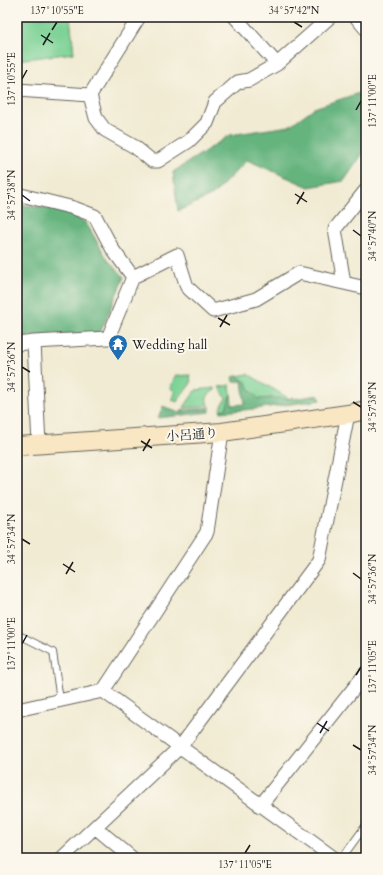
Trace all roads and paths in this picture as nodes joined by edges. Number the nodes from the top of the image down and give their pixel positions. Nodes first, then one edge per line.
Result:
1 (139, 17) edge
2 (235, 17) edge
3 (330, 17) edge
4 (356, 17) edge
5 (366, 29) edge
6 (277, 64) junction
7 (17, 90) edge
8 (90, 95) junction
9 (366, 190) edge
10 (17, 194) edge
11 (134, 277) junction
12 (344, 283) junction
13 (366, 288) edge
14 (34, 342) junction
15 (17, 344) edge
16 (366, 410) edge
17 (348, 414) junction
18 (222, 432) junction
19 (39, 445) junction
20 (17, 446) edge
21 (17, 634) edge
22 (366, 673) edge
23 (103, 691) junction
24 (60, 700) junction
25 (17, 710) edge
26 (181, 746) junction
27 (260, 806) junction
28 (366, 824) edge
29 (95, 827) junction
30 (62, 858) edge
31 (132, 858) edge
32 (334, 858) edge
33 (342, 858) edge

1 - 8 street
2 - 6 street
3 - 6 street
4 - 5 street
6 - 8 street
7 - 8 street
9 - 12 street
10 - 11 street
11 - 12 street
11 - 14 street
12 - 13 street
14 - 15 street
14 - 19 street
16 - 17 street, 小呂通り
17 - 18 street, 小呂通り
17 - 26 street
18 - 19 street, 小呂通り
18 - 23 street
19 - 20 street, 小呂通り
21 - 24 lane
22 - 27 street
23 - 24 street
23 - 26 street
24 - 25 street
26 - 27 street
26 - 29 street
27 - 32 street
28 - 33 lane
29 - 30 street
29 - 31 street

